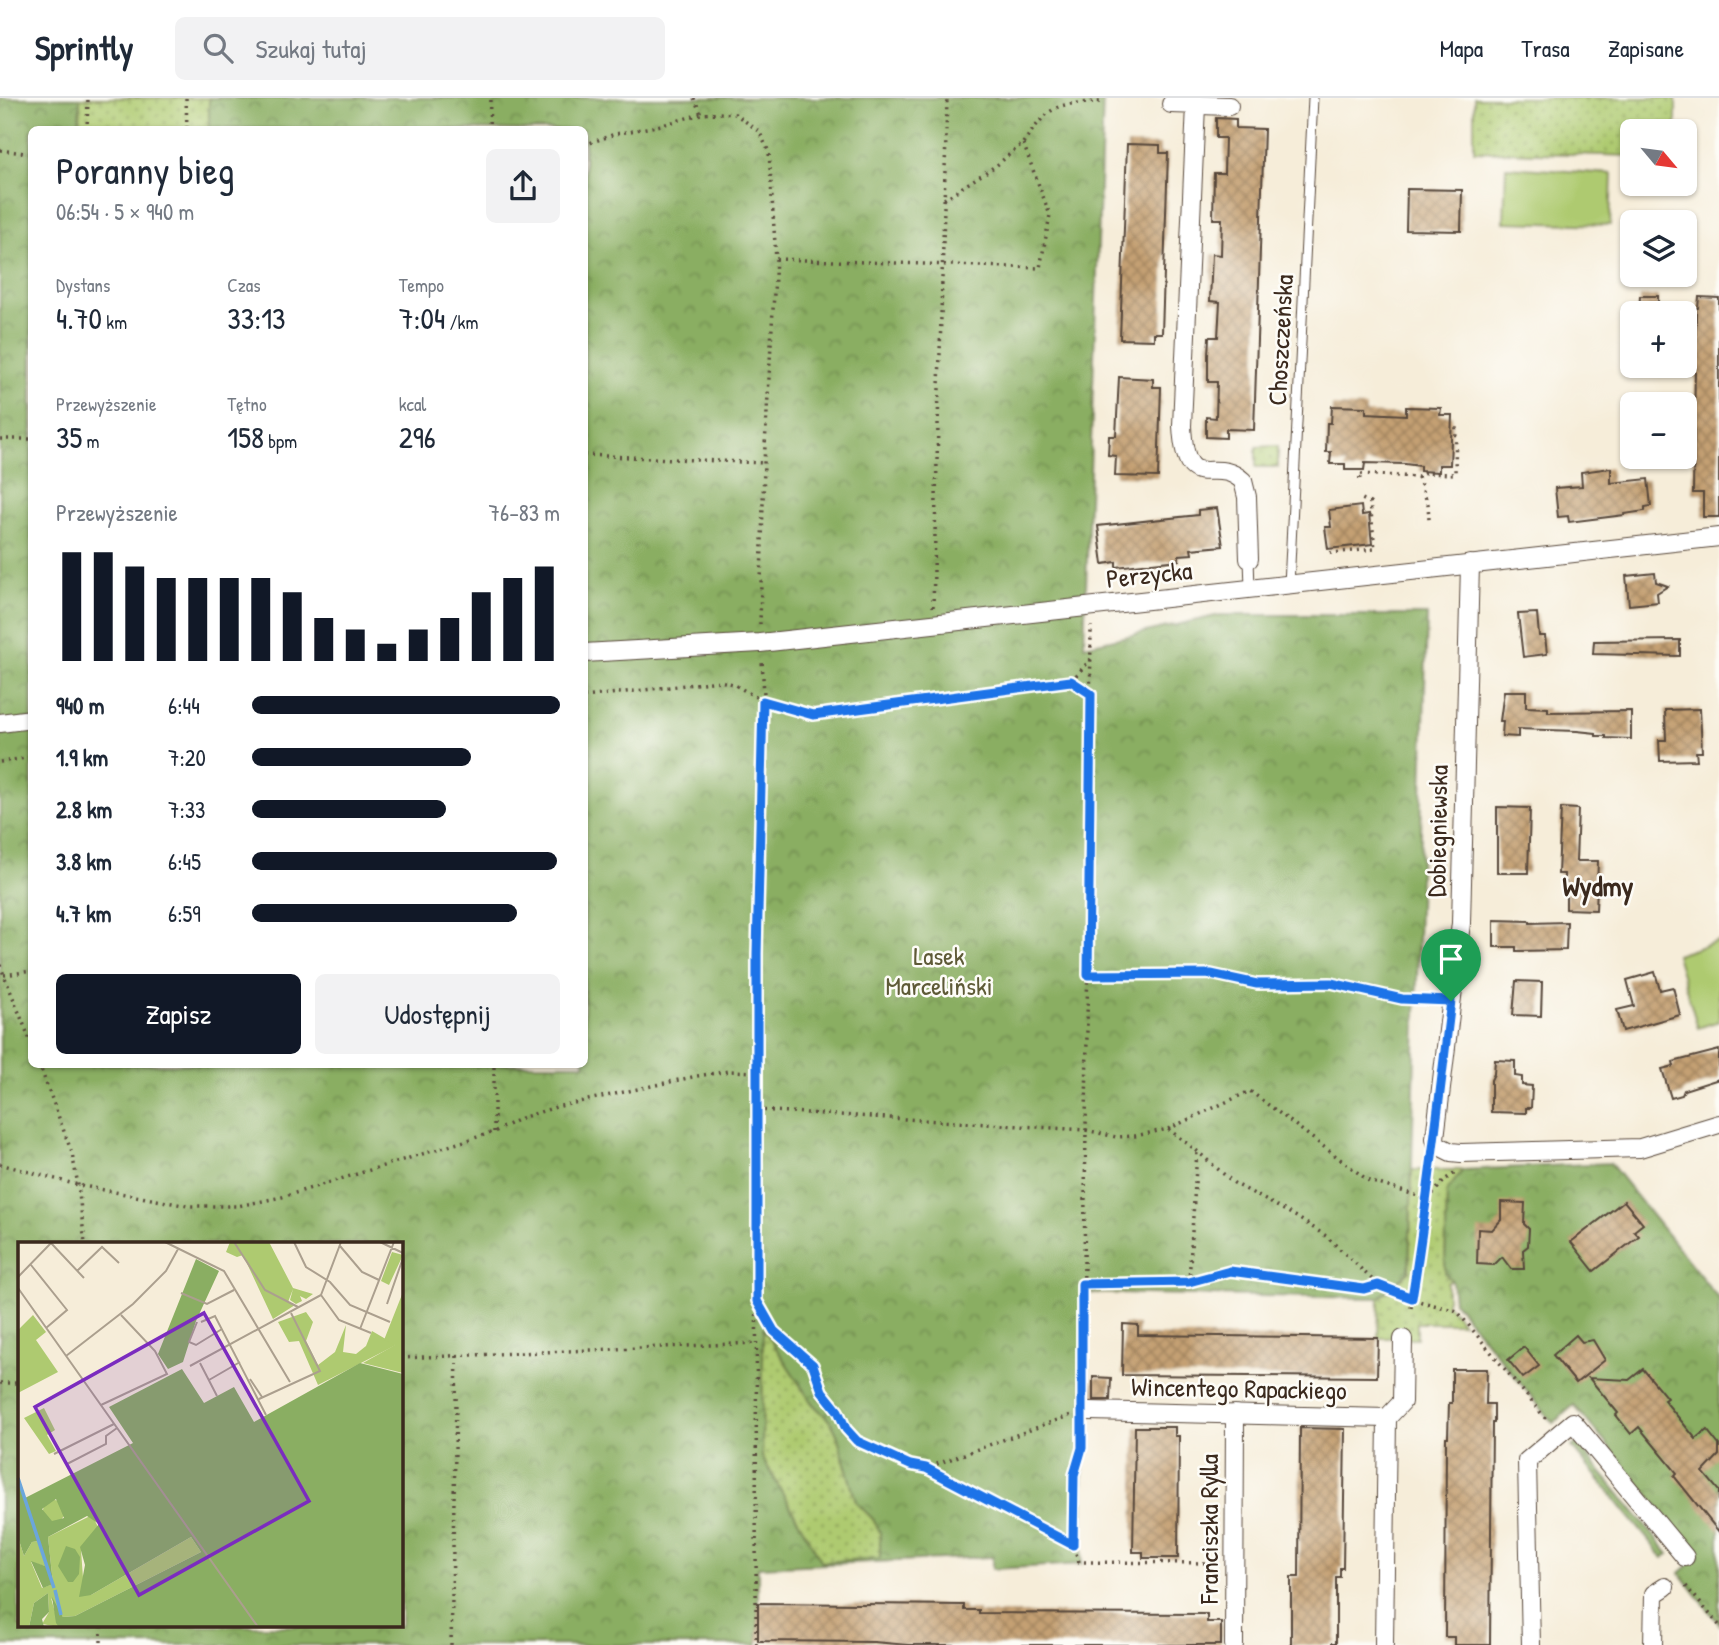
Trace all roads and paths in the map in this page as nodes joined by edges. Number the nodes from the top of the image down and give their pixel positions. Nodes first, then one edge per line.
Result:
1 (88, 98) edge
2 (187, 98) edge
3 (490, 98) edge
4 (694, 98) edge
5 (947, 98) edge
6 (1313, 98) edge
7 (1103, 102) dead end
8 (1171, 104) dead end
9 (1196, 105) junction
10 (1229, 106) dead end
11 (701, 114) junction
12 (87, 126) edge
13 (187, 126) edge
14 (489, 126) edge
15 (1023, 143) junction
16 (588, 144) edge
17 (0, 150) edge
18 (28, 154) edge
19 (942, 199) junction
20 (776, 259) junction
21 (941, 266) junction
22 (1456, 424) dead end
23 (0, 439) edge
24 (28, 439) edge
25 (588, 455) edge
26 (764, 463) junction
27 (1418, 477) junction
28 (1360, 479) dead end
29 (1361, 495) dead end
30 (1427, 521) dead end
31 (1719, 537) edge
32 (1330, 553) dead end
33 (1249, 559) joint
34 (1470, 564) junction
35 (1289, 585) junction
36 (1250, 588) junction
37 (933, 615) dead end
38 (1091, 622) dead end
39 (761, 633) dead end
40 (588, 653) edge
41 (761, 653) dead end
42 (1091, 659) junction
43 (1071, 681) junction
44 (1091, 694) junction
45 (588, 697) edge
46 (763, 701) junction
47 (28, 720) edge
48 (0, 723) edge
49 (28, 758) edge
50 (0, 762) edge
51 (0, 965) edge
52 (28, 972) edge
53 (4, 975) junction
54 (1088, 975) junction
55 (1451, 1001) junction
56 (28, 1035) edge
57 (40, 1068) edge
58 (494, 1068) edge
59 (757, 1072) junction
60 (757, 1110) junction
61 (1719, 1124) edge
62 (1168, 1129) junction
63 (1086, 1130) junction
64 (494, 1132) junction
65 (1435, 1138) junction
66 (1197, 1151) junction
67 (0, 1164) edge
68 (78, 1185) junction
69 (1428, 1199) junction
70 (85, 1242) edge
71 (1189, 1282) junction
72 (1082, 1284) junction
73 (1378, 1285) junction
74 (1412, 1298) junction
75 (757, 1301) junction
76 (1410, 1308) dead end
77 (1403, 1339) dead end
78 (757, 1343) junction
79 (457, 1354) junction
80 (402, 1358) edge
81 (0, 1383) edge
82 (18, 1383) edge
83 (1085, 1411) junction
84 (1235, 1414) junction
85 (1387, 1418) junction
86 (1555, 1429) junction
87 (926, 1468) junction
88 (1073, 1545) junction
89 (1685, 1556) dead end
90 (1234, 1563) junction
91 (1686, 1586) dead end
92 (1665, 1587) dead end
93 (1719, 1625) edge
94 (451, 1645) edge
95 (756, 1645) edge
96 (1234, 1645) edge
97 (1384, 1645) edge
98 (1531, 1645) edge
99 (1653, 1645) edge

1 - 12 path
2 - 13 path
3 - 14 path
4 - 11 path
5 - 19 path
6 - 35 lane, Choszczeńska
7 - 15 path
8 - 9 street
9 - 10 street
9 - 33 street
11 - 16 path
11 - 20 path
15 - 19 path
15 - 21 path
17 - 18 path
19 - 21 path
20 - 21 path
20 - 26 path
21 - 37 path
22 - 27 path
23 - 24 path
25 - 26 path
26 - 39 path
27 - 28 path
27 - 30 path
29 - 32 path
31 - 34 street, Perzycka
33 - 36 lane
34 - 35 street, Perzycka
34 - 55 street, Dobiegniewska
35 - 36 street, Perzycka
36 - 40 street, Perzycka
38 - 42 path
41 - 46 path
42 - 43 path
42 - 44 path
43 - 44 path
43 - 46 path
44 - 54 path
45 - 46 path
46 - 59 path
47 - 48 street
49 - 50 path
51 - 53 path
52 - 53 path
53 - 56 path
54 - 55 path
54 - 63 path
55 - 65 street, Dobiegniewska
57 - 68 path
58 - 64 path
59 - 60 path
59 - 64 path
60 - 63 path
60 - 75 path
61 - 65 street
62 - 63 path
62 - 66 path
62 - 69 path
63 - 72 path
64 - 68 path
65 - 69 path
66 - 71 path
66 - 73 path
67 - 68 path
68 - 70 path
69 - 74 path
71 - 72 path
71 - 73 path
72 - 83 path
73 - 74 path
74 - 76 path
74 - 86 path
75 - 78 path
75 - 87 path
77 - 85 street
78 - 79 path
78 - 95 path
79 - 80 path
79 - 94 path
81 - 82 path
83 - 84 street, Wincentego Rapackiego
83 - 87 path
83 - 88 path
84 - 85 street, Wincentego Rapackiego
84 - 90 street, Franciszka Rylla
85 - 97 street
86 - 89 street
86 - 98 street
87 - 88 path
88 - 90 path
90 - 96 street, Franciszka Rylla
91 - 93 path
92 - 99 street

